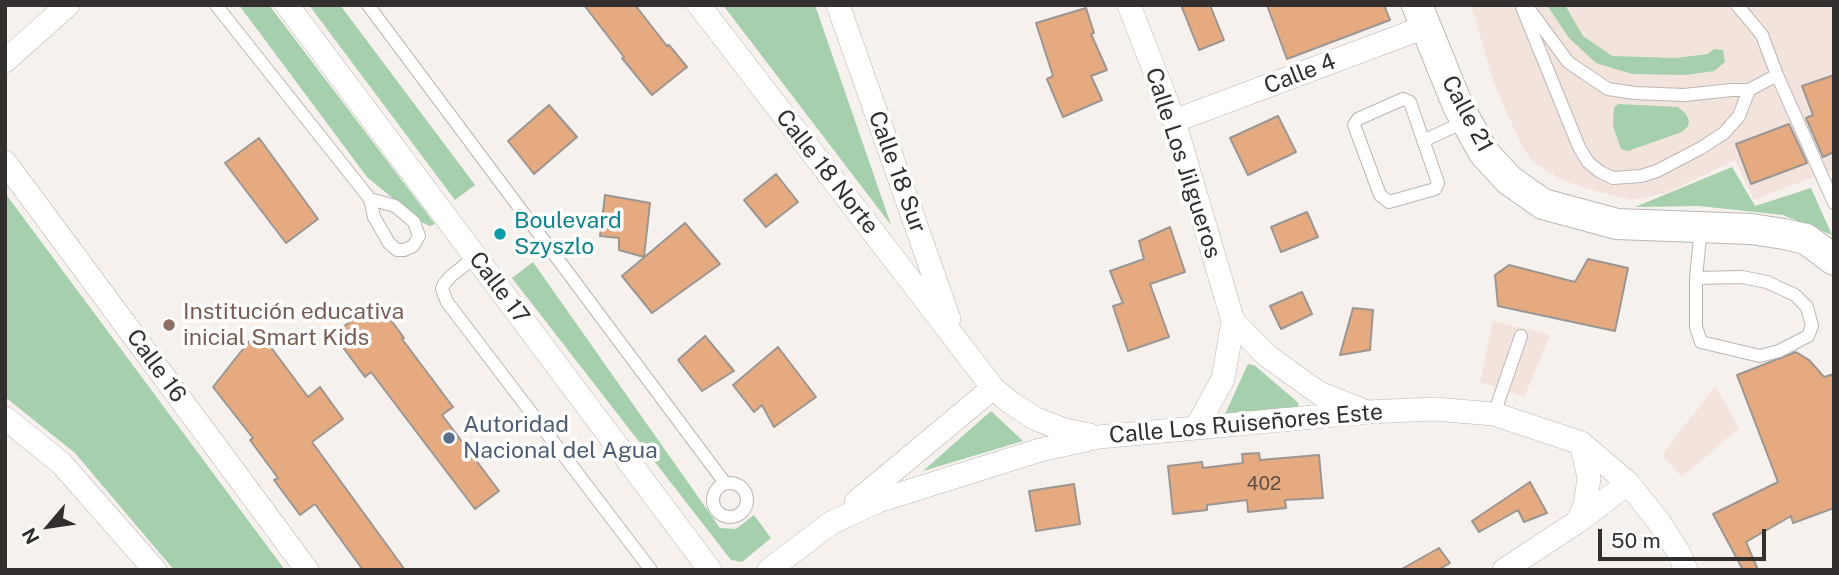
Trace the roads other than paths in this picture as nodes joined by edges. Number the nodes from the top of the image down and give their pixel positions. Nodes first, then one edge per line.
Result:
1 (68, 5) edge
2 (216, 5) edge
3 (287, 5) edge
4 (368, 5) edge
5 (699, 5) edge
6 (838, 5) edge
7 (1129, 5) edge
8 (1524, 5) edge
9 (1737, 5) edge
10 (1421, 16) edge
11 (5, 61) edge
12 (1777, 75) junction
13 (1749, 90) junction
14 (1174, 121) junction
15 (1467, 121) junction
16 (1423, 141) junction
17 (5, 162) edge
18 (370, 199) junction
19 (1834, 203) edge
20 (1701, 227) junction
21 (475, 257) junction
22 (1834, 260) edge
23 (1696, 278) junction
24 (1233, 321) junction
25 (1521, 336) dead end
26 (956, 338) junction
27 (993, 388) junction
28 (1367, 412) junction
29 (1494, 414) junction
30 (5, 418) edge
31 (1196, 428) junction
32 (1099, 437) junction
33 (1581, 443) junction
34 (725, 483) dead end
35 (1628, 483) junction
36 (1577, 522) junction
37 (831, 523) junction
38 (155, 570) edge
39 (307, 570) edge
40 (651, 570) edge
41 (710, 570) edge
42 (769, 570) edge
43 (1504, 570) edge
44 (1686, 570) edge

1 - 11 street
2 - 18 lane
3 - 21 street, Calle 17
4 - 34 lane
5 - 26 street, Calle 18 Norte
6 - 26 street, Calle 18 Sur
7 - 14 street, Calle Los Jilgueros
8 - 13 lane
8 - 13 lane
9 - 12 lane
10 - 14 street, Calle 4
10 - 15 street, Calle 21
12 - 13 lane
12 - 19 lane
14 - 24 street, Calle Los Jilgueros
15 - 16 lane
15 - 20 street, Calle 21
16 - 16 lane
17 - 39 street, Calle 16
18 - 18 lane
20 - 22 street
20 - 23 lane
21 - 40 lane
21 - 41 street, Calle 17
23 - 23 lane
24 - 28 street, Calle Los Jilgueros
24 - 31 street, Calle Los Jilgueros
25 - 29 lane
26 - 27 street, Calle 18 Norte
27 - 32 street, Calle 18 Norte
27 - 37 street
28 - 29 street, Calle Los Ruiseñores Este
28 - 31 street, Calle Los Ruiseñores Este
29 - 33 street, Calle Los Ruiseñores Este
30 - 38 street
31 - 32 street, Calle Los Ruiseñores Este
32 - 37 street, Calle Los Ruiseñores Este
33 - 35 street, Calle Los Ruiseñores Este
33 - 36 street
35 - 36 street
35 - 44 street, Calle Los Ruiseñores Este
36 - 43 street
37 - 42 street, Calle Los Ruiseñores Este

